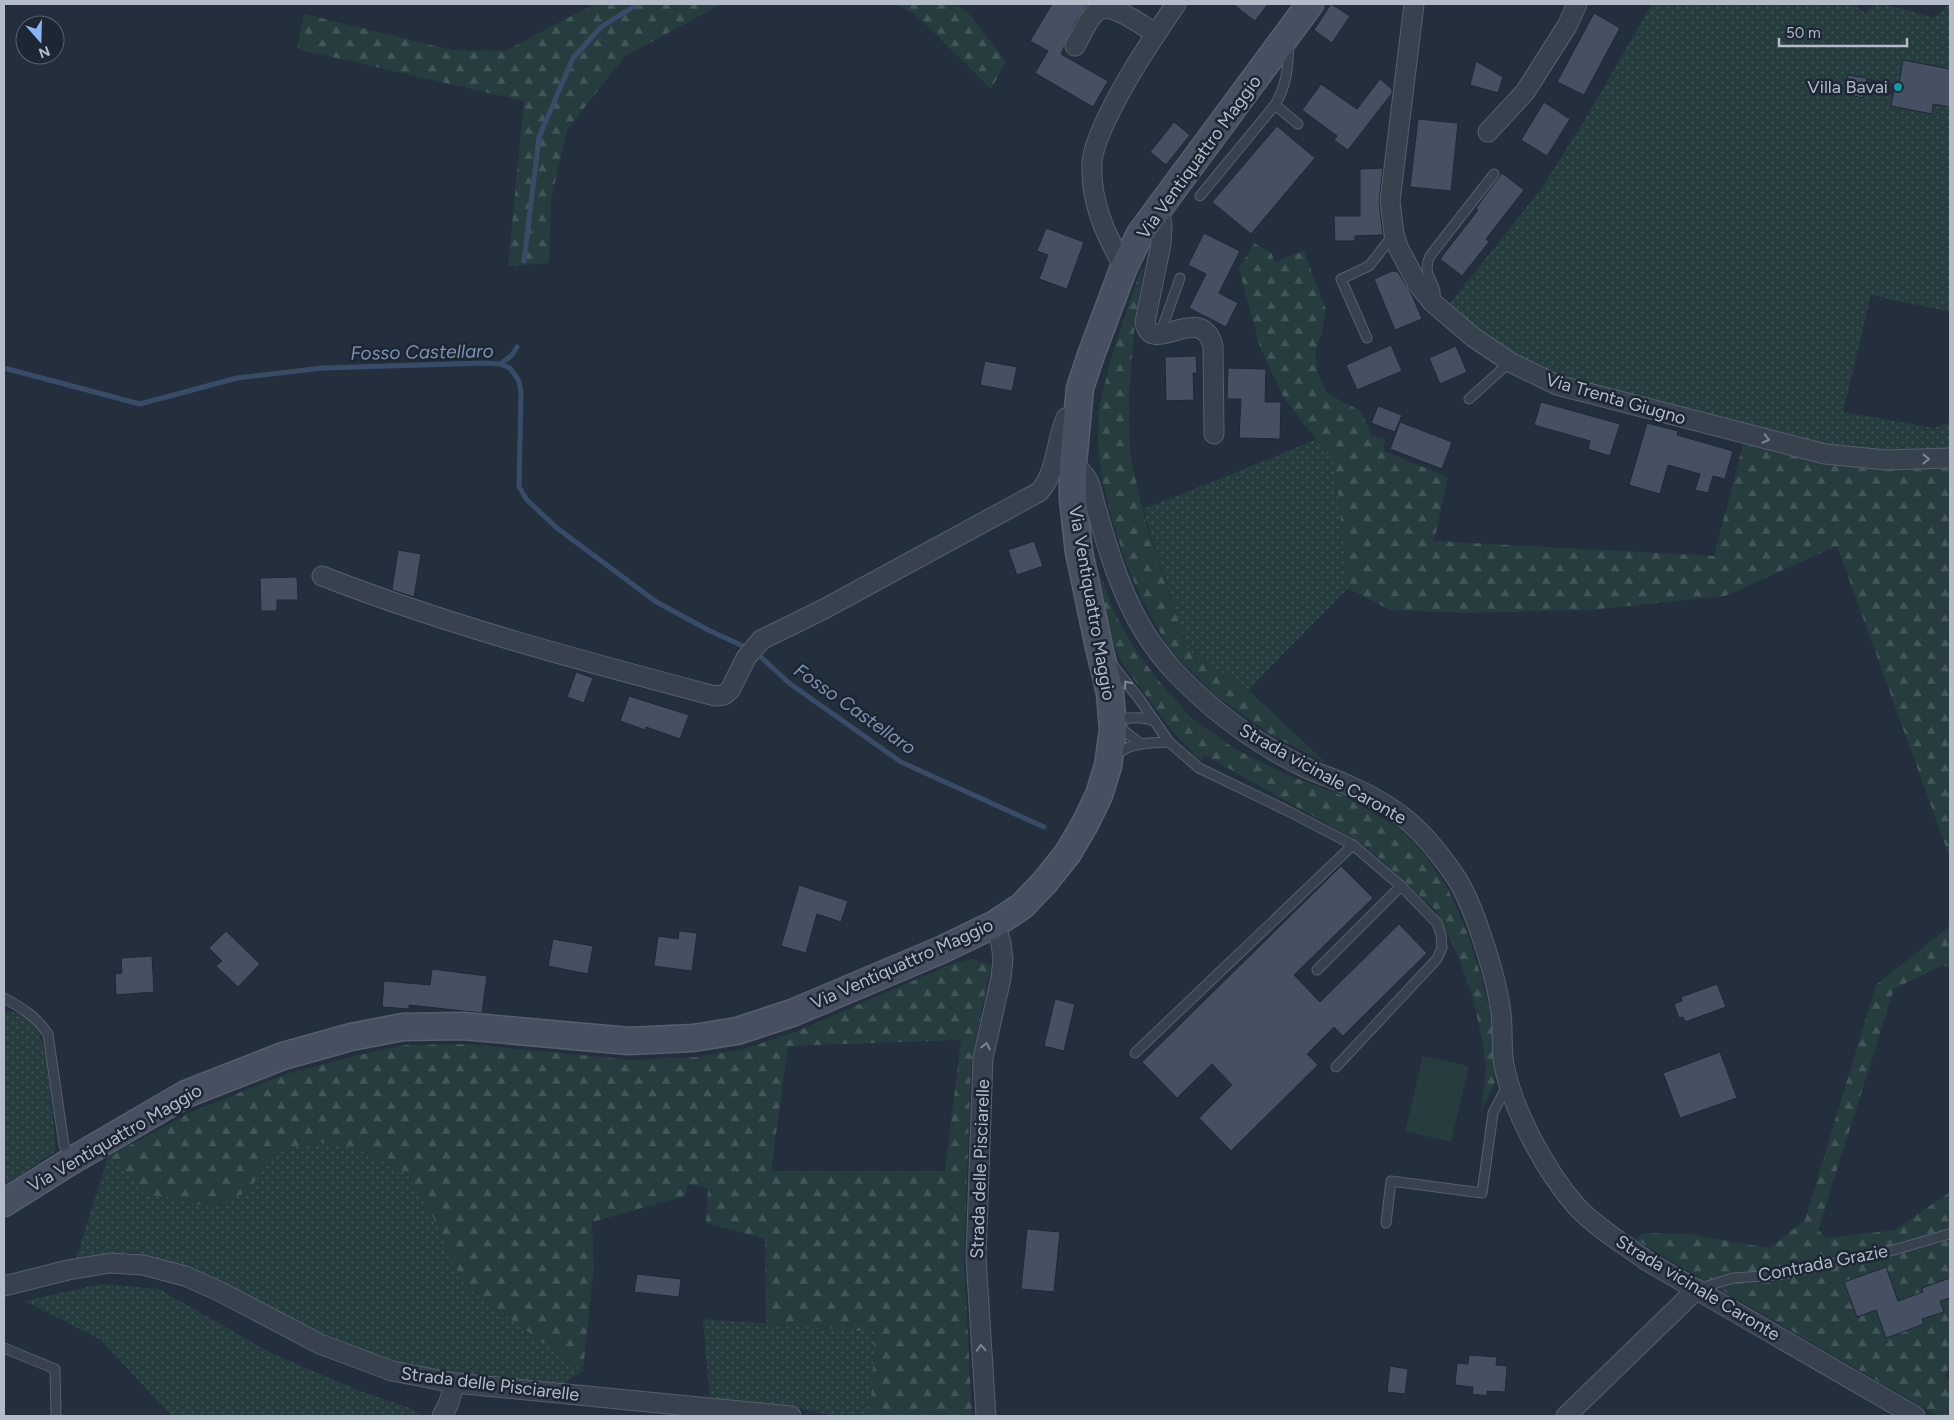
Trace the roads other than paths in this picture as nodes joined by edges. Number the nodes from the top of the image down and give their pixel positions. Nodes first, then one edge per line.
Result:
1 (1176, 4) edge
2 (1310, 4) edge
3 (1414, 4) edge
4 (1576, 4) edge
5 (1156, 34) junction
6 (1289, 34) junction
7 (1075, 46) dead end
8 (1275, 105) junction
9 (1298, 124) dead end
10 (1488, 132) dead end
11 (1494, 174) dead end
12 (1200, 196) dead end
13 (1158, 207) junction
14 (1394, 234) junction
15 (1124, 267) junction
16 (1180, 278) dead end
17 (1432, 302) junction
18 (1158, 336) junction
19 (1367, 338) dead end
20 (1510, 362) junction
21 (1469, 398) dead end
22 (1078, 415) junction
23 (1214, 434) dead end
24 (1950, 458) edge
25 (1073, 464) junction
26 (322, 576) dead end
27 (1099, 647) junction
28 (1155, 721) junction
29 (1113, 722) junction
30 (1169, 742) junction
31 (1141, 744) junction
32 (1108, 766) junction
33 (1353, 845) junction
34 (1401, 886) junction
35 (995, 924) junction
36 (1317, 970) dead end
37 (4, 998) edge
38 (1135, 1053) dead end
39 (1336, 1067) dead end
40 (1508, 1084) junction
41 (71, 1161) junction
42 (4, 1203) edge
43 (1386, 1223) dead end
44 (1949, 1234) edge
45 (4, 1286) edge
46 (1697, 1289) junction
47 (4, 1348) edge
48 (456, 1383) junction
49 (56, 1416) edge
50 (442, 1416) edge
51 (791, 1416) edge
52 (986, 1416) edge
53 (1566, 1416) edge
54 (1915, 1416) edge

1 - 5 street
2 - 6 main road, Via Ventiquattro Maggio
3 - 14 street, Via Trenta Giugno
4 - 10 street
5 - 7 street
5 - 15 street
6 - 8 lane
6 - 13 main road, Via Ventiquattro Maggio
8 - 9 lane
8 - 12 lane
11 - 17 lane
13 - 15 main road, Via Ventiquattro Maggio
13 - 18 street
14 - 17 street, Via Trenta Giugno
14 - 19 lane
15 - 22 main road, Via Ventiquattro Maggio
16 - 18 lane
17 - 20 street, Via Trenta Giugno
18 - 23 street
20 - 21 lane
20 -> 24 street, Via Trenta Giugno
22 - 25 main road, Via Ventiquattro Maggio
22 - 26 street
25 - 27 main road, Via Ventiquattro Maggio
25 - 40 street, Strada vicinale Caronte
28 -> 27 lane
27 - 29 main road, Via Ventiquattro Maggio
28 - 29 lane
28 - 30 lane
29 - 31 lane
29 - 32 main road, Via Ventiquattro Maggio
30 - 31 lane
30 - 33 lane
31 - 32 lane
32 - 35 main road, Via Ventiquattro Maggio
33 - 34 lane
33 - 38 lane
34 - 36 lane
34 - 39 lane
35 - 41 main road, Via Ventiquattro Maggio
52 -> 35 street, Strada delle Pisciarelle
37 - 41 lane
40 - 43 lane
40 - 46 street, Strada vicinale Caronte
41 - 42 main road, Via Ventiquattro Maggio
44 - 46 lane, Contrada Grazie
45 - 48 street, Strada delle Pisciarelle
46 - 53 street
46 - 54 street, Strada vicinale Caronte
47 - 49 lane
48 - 50 street
48 - 51 street, Strada delle Pisciarelle

